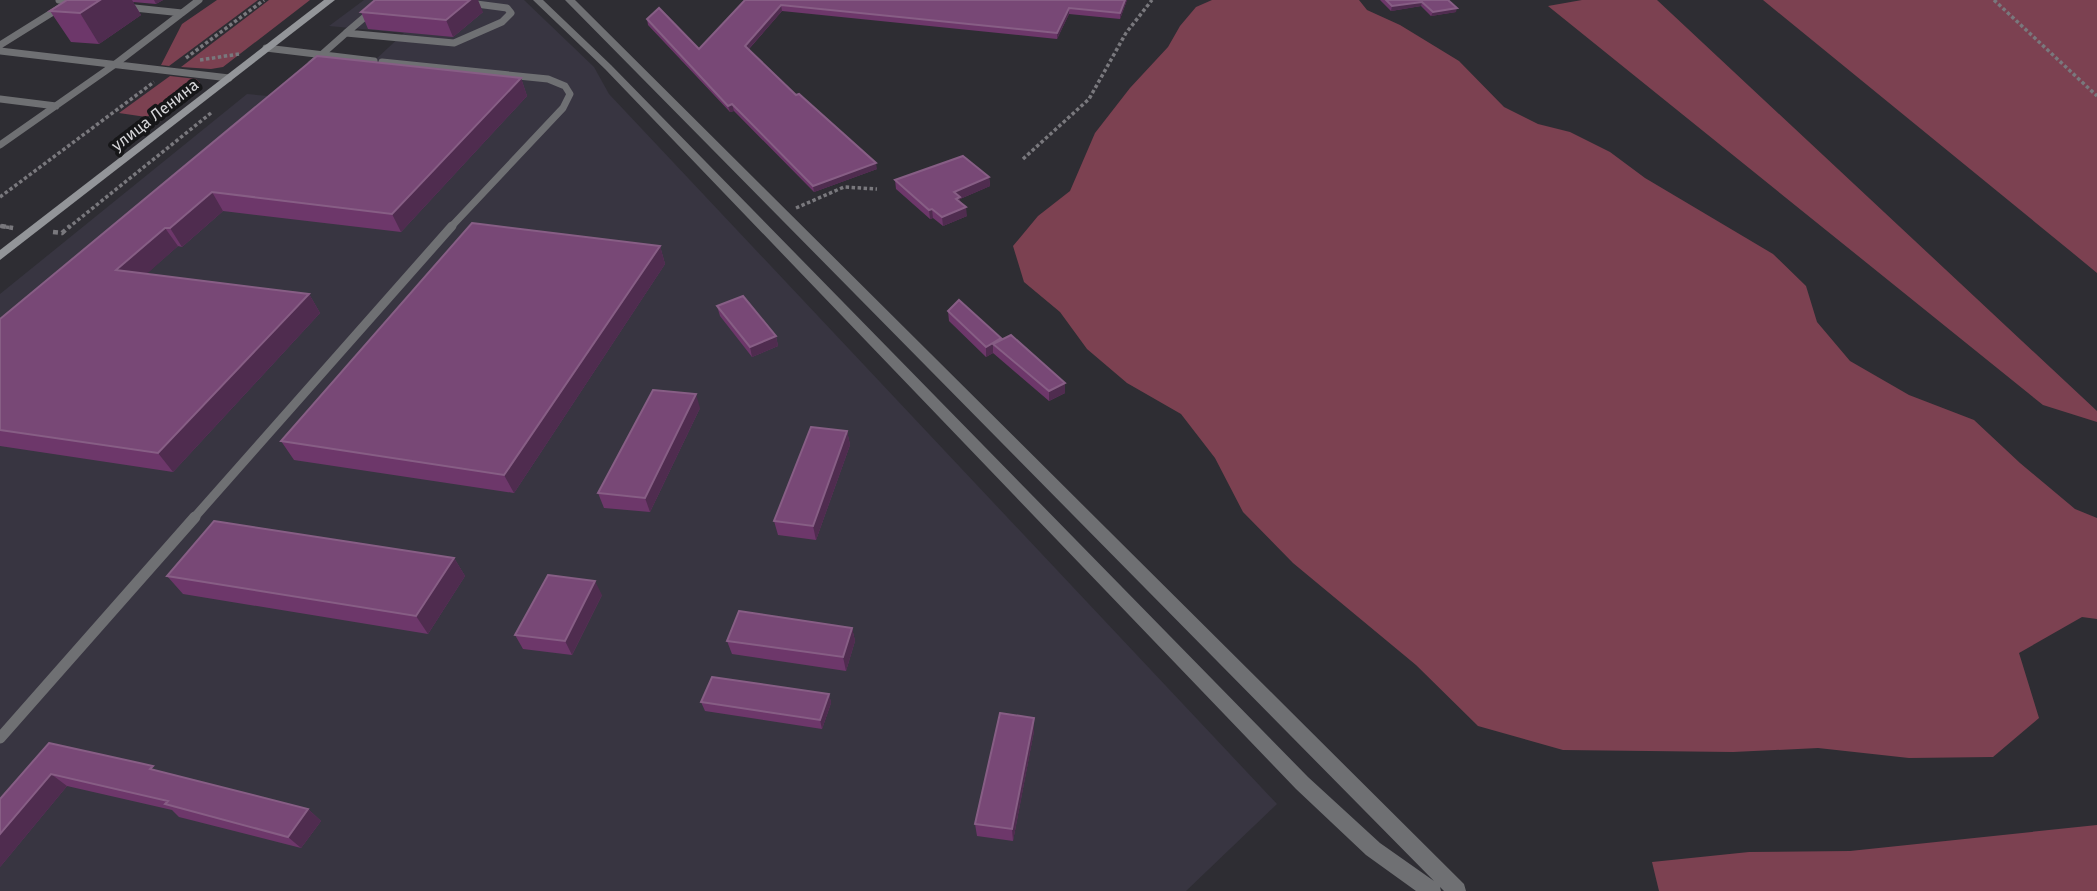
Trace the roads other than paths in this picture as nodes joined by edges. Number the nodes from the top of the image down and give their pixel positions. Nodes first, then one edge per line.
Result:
1 (59, 0) edge
2 (199, 0) edge
3 (330, 0) edge
4 (389, 0) edge
5 (538, 0) edge
6 (570, 0) edge
7 (69, 2) junction
8 (460, 2) edge
9 (80, 3) edge
10 (115, 6) dead end
11 (182, 13) junction
12 (346, 33) junction
13 (0, 45) edge
14 (0, 51) edge
15 (262, 52) junction
16 (319, 56) junction
17 (114, 65) junction
18 (303, 71) edge
19 (229, 78) junction
20 (0, 99) edge
21 (56, 106) junction
22 (0, 145) edge
23 (0, 256) edge
24 (0, 738) edge
25 (1432, 891) edge
26 (1457, 891) edge

1 - 7 lane
2 - 11 lane
3 - 15 main road, улица Ленина
4 - 12 lane
5 - 25 street
6 - 26 street
7 - 9 lane
7 - 13 lane
8 - 12 lane
10 - 11 lane
11 - 17 lane
12 - 16 lane
14 - 17 lane
15 - 16 lane
15 - 19 main road, улица Ленина
16 - 18 lane
16 - 24 lane
17 - 19 lane
17 - 21 lane
19 - 23 main road, улица Ленина
20 - 21 lane
21 - 22 lane

